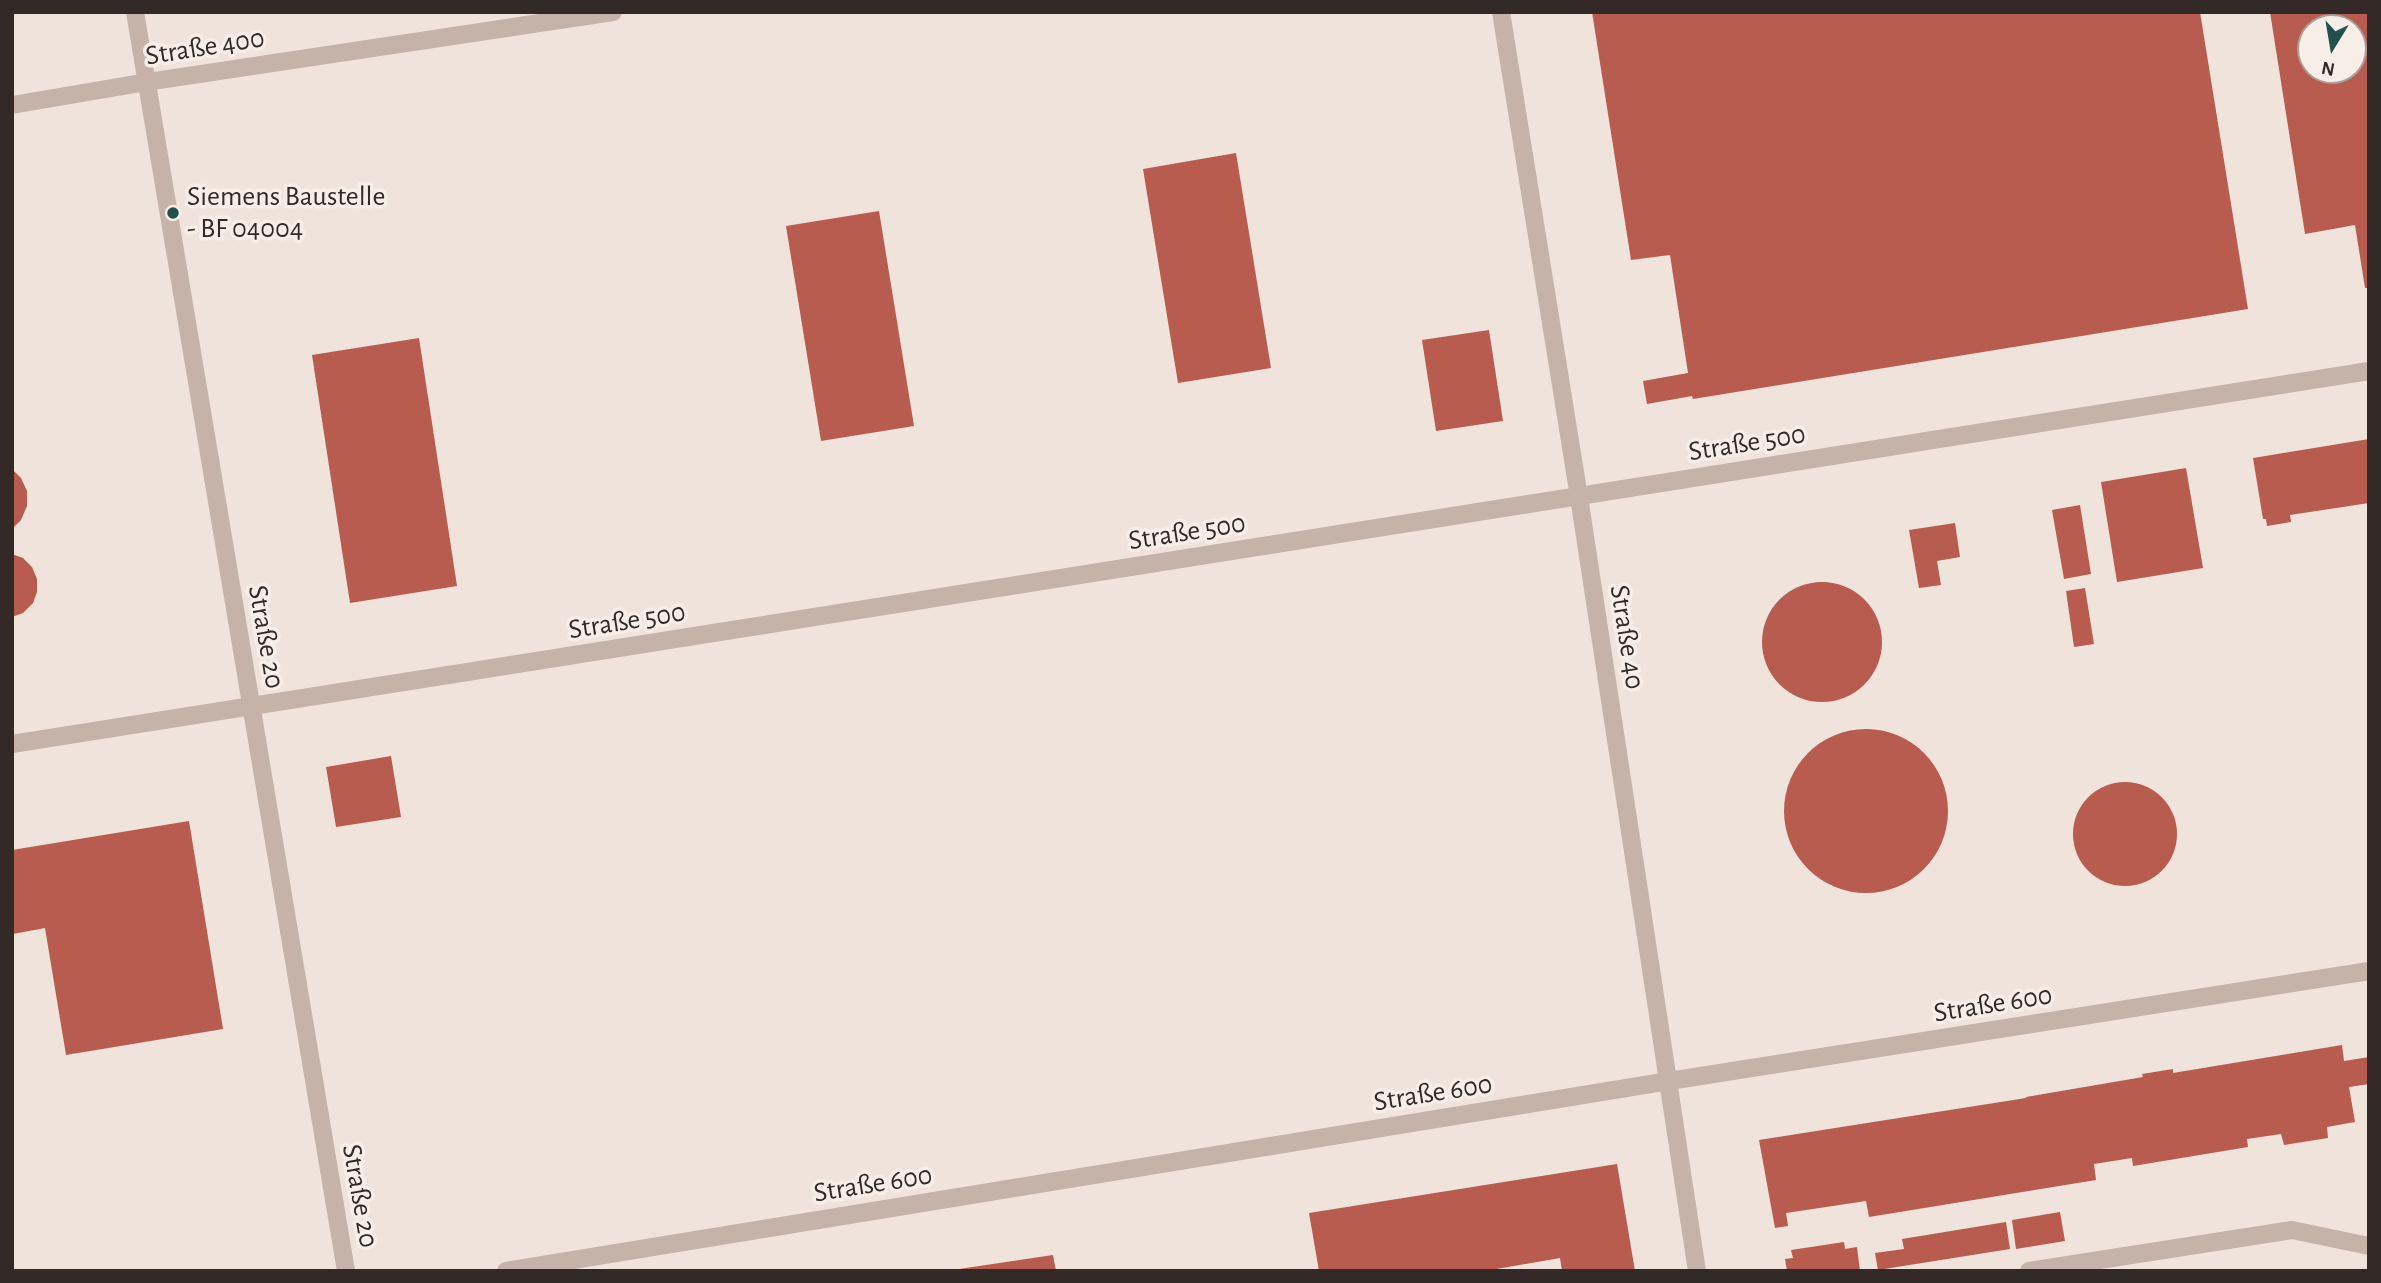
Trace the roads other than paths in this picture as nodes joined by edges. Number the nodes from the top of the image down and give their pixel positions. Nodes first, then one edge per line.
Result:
1 (135, 12) edge
2 (613, 12) edge
3 (1501, 12) edge
4 (147, 82) junction
5 (12, 105) edge
6 (2369, 370) edge
7 (1579, 497) junction
8 (251, 707) junction
9 (12, 744) edge
10 (2369, 971) edge
11 (1669, 1081) junction
12 (2369, 1246) edge
13 (346, 1271) edge
14 (506, 1271) edge
15 (1697, 1271) edge
16 (2029, 1271) edge

1 - 4 street, Straße 20
2 - 4 street, Straße 400
3 - 7 street, Straße 40
4 - 5 street, Straße 400
4 - 8 street, Straße 20
6 - 7 street, Straße 500
7 - 8 street, Straße 500
7 - 11 street, Straße 40
8 - 9 street, Straße 500
8 - 13 street, Straße 20
10 - 11 street, Straße 600
11 - 14 street, Straße 600
11 - 15 street, Straße 40
12 - 16 street

